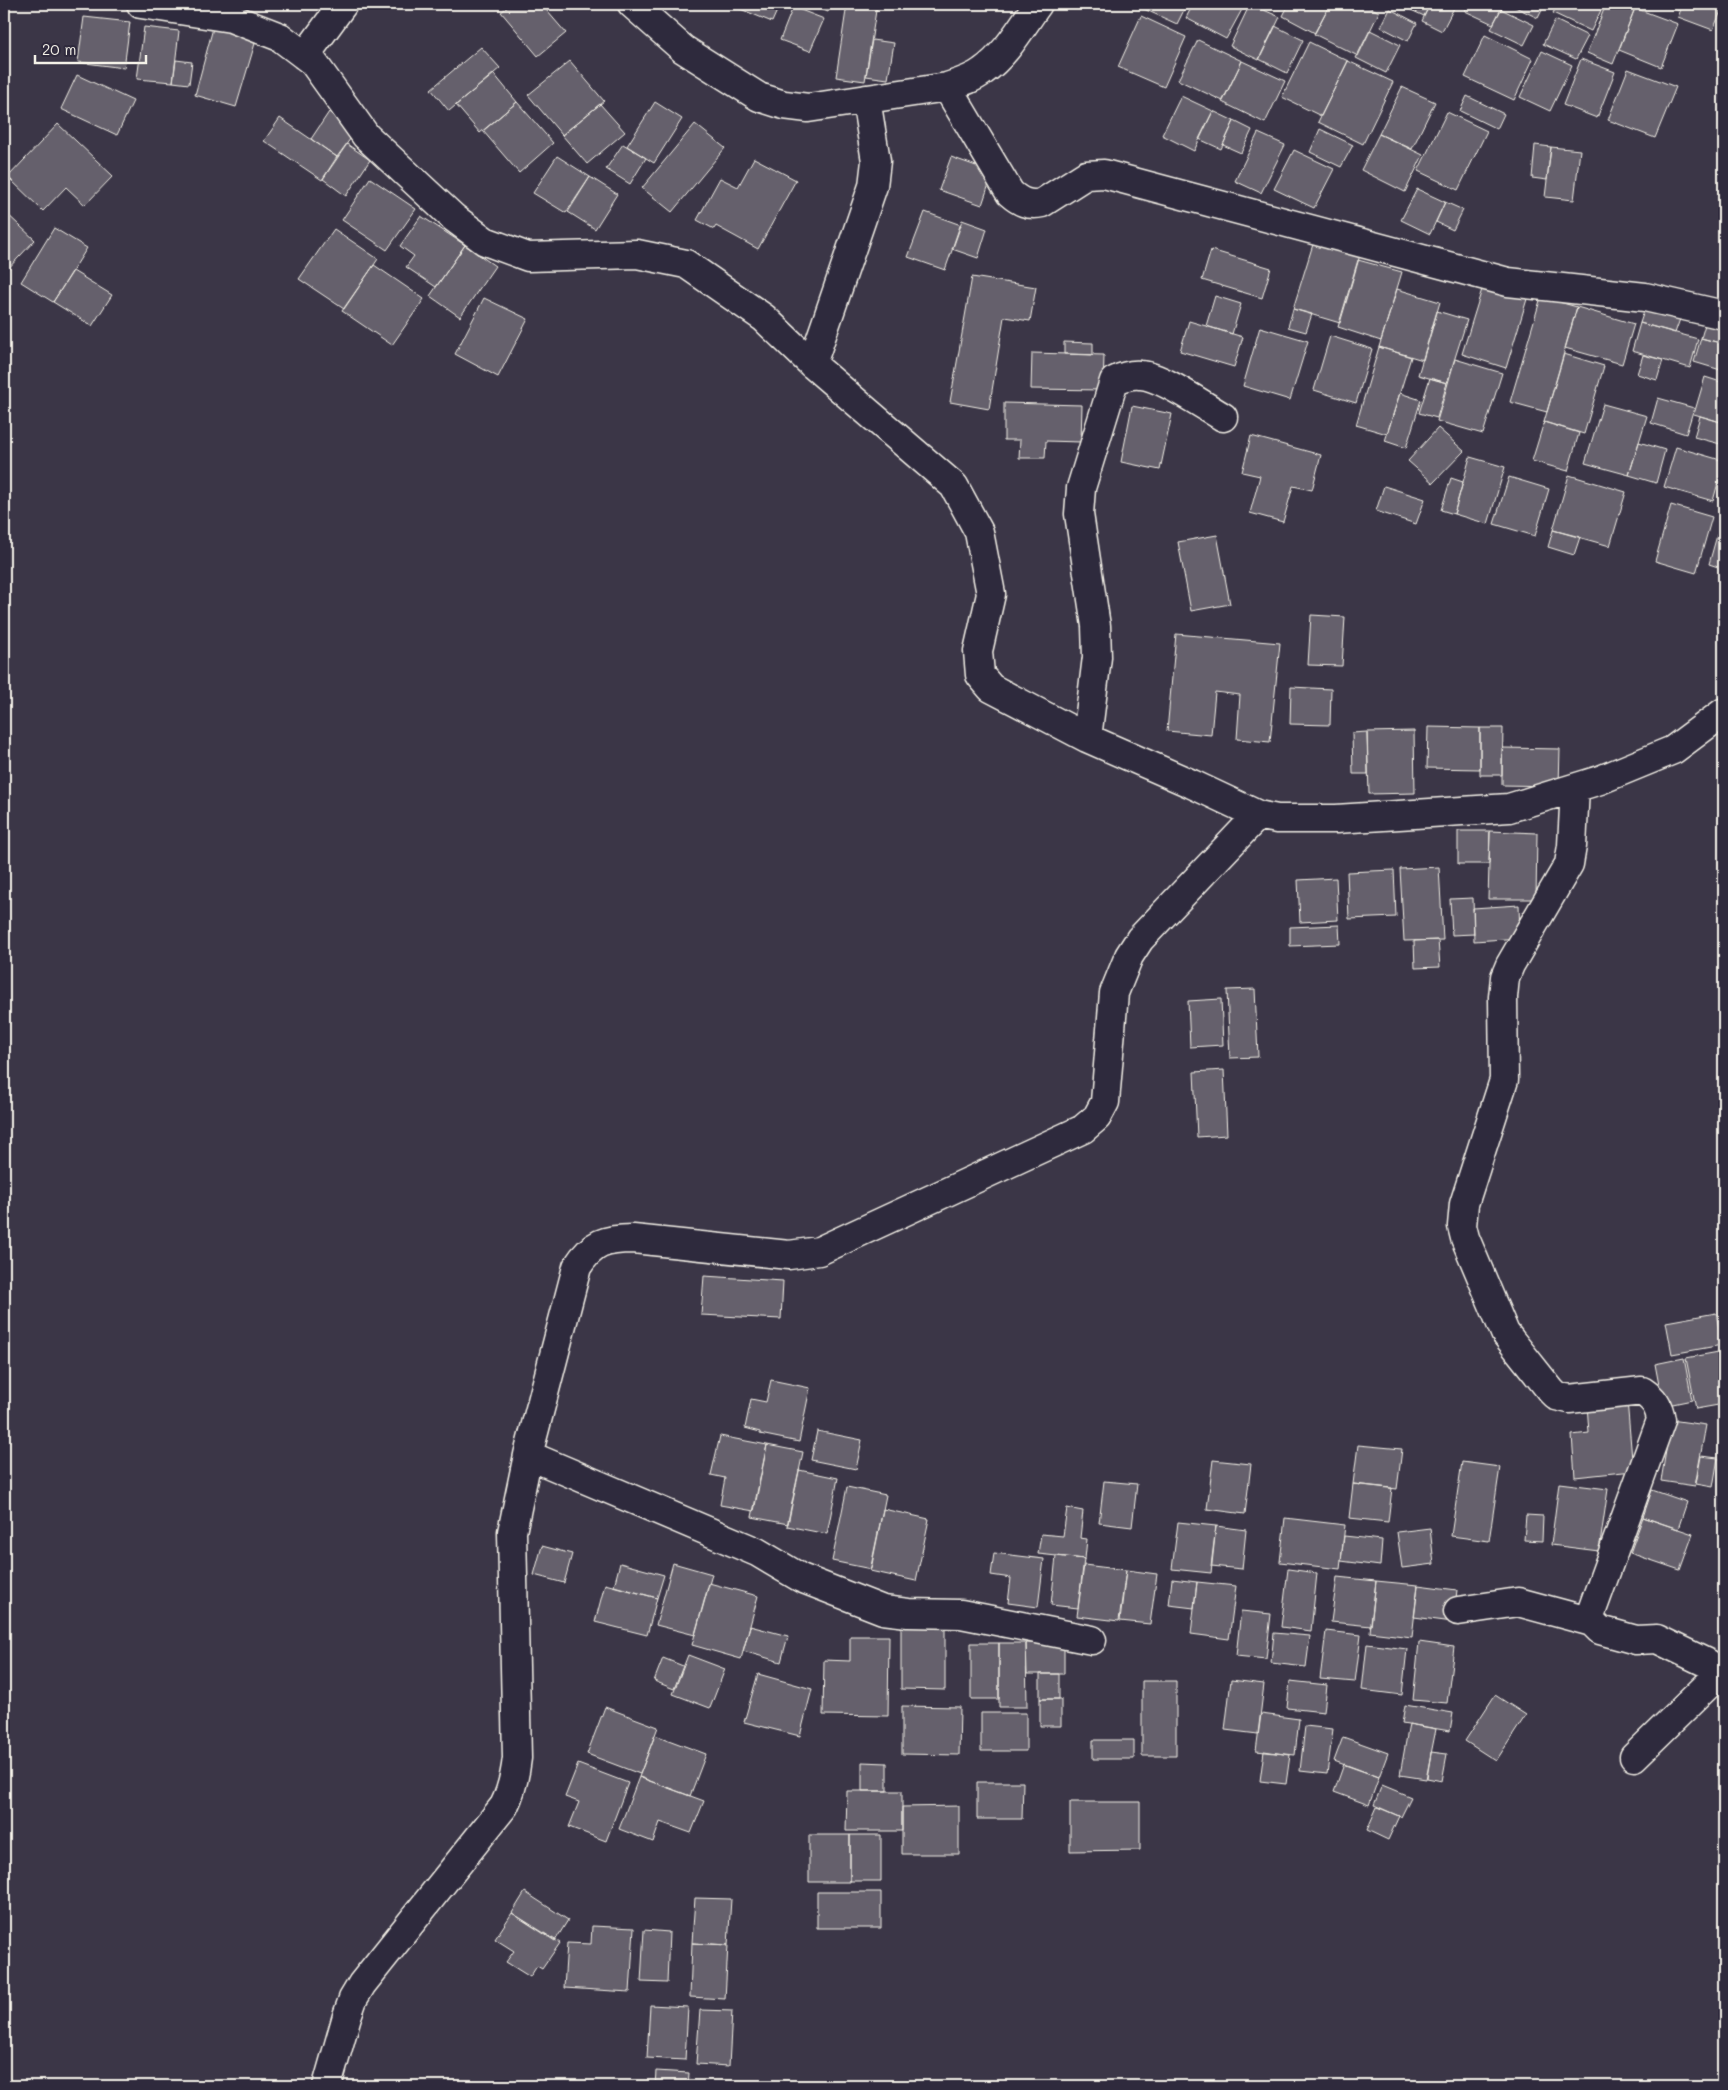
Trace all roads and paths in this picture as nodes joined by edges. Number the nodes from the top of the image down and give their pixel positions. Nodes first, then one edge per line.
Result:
1 (142, 4) edge
2 (343, 4) edge
3 (632, 4) edge
4 (1038, 4) edge
5 (305, 56) junction
6 (947, 87) junction
7 (866, 99) junction
8 (1724, 315) edge
9 (812, 364) junction
10 (1223, 416) dead end
11 (1724, 712) edge
12 (1087, 738) junction
13 (1575, 788) junction
14 (1258, 815) junction
15 (528, 1455) junction
16 (1458, 1612) dead end
17 (1592, 1622) junction
18 (1092, 1640) dead end
19 (1634, 1757) dead end
20 (327, 2086) edge

1 - 5 street
2 - 5 street
3 - 7 street
4 - 6 street
5 - 9 street
6 - 7 street
6 - 8 street
7 - 9 street
9 - 12 street
10 - 12 street
11 - 13 street
12 - 14 street
13 - 14 street
13 - 17 street
14 - 15 street
15 - 18 street
15 - 20 street
16 - 17 street
17 - 19 street

